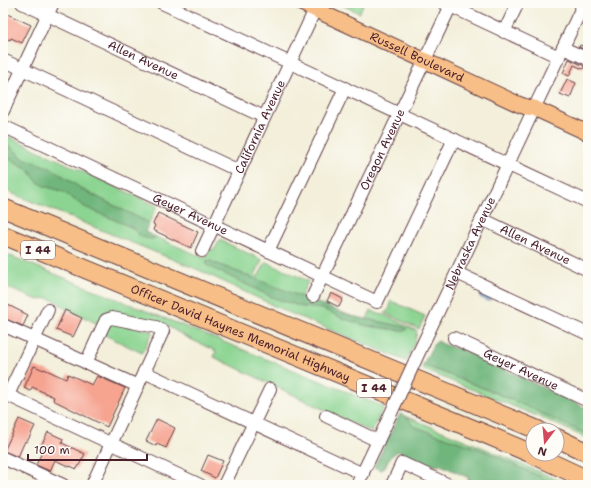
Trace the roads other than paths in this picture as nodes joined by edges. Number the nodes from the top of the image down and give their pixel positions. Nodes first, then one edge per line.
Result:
1 (22, 3) edge
2 (53, 3) edge
3 (162, 3) edge
4 (302, 3) edge
5 (518, 3) edge
6 (584, 3) edge
7 (448, 4) edge
8 (318, 5) edge
9 (48, 15) junction
10 (504, 32) junction
11 (561, 52) junction
12 (426, 57) junction
13 (588, 59) edge
14 (3, 60) edge
15 (290, 63) junction
16 (22, 69) junction
17 (345, 88) junction
18 (534, 108) junction
19 (3, 111) edge
20 (399, 114) junction
21 (264, 117) junction
22 (3, 126) edge
23 (588, 133) edge
24 (454, 139) junction
25 (508, 164) junction
26 (239, 171) junction
27 (3, 196) edge
28 (588, 202) edge
29 (3, 208) edge
30 (482, 219) junction
31 (214, 225) junction
32 (56, 230) junction
33 (3, 235) edge
34 (3, 247) edge
35 (202, 251) dead end
36 (268, 251) junction
37 (74, 264) junction
38 (588, 270) edge
39 (457, 273) junction
40 (322, 277) junction
41 (313, 296) dead end
42 (48, 310) dead end
43 (3, 325) edge
44 (588, 334) edge
45 (454, 338) dead end
46 (34, 339) junction
47 (86, 363) junction
48 (144, 372) junction
49 (138, 386) junction
50 (270, 389) dead end
51 (5, 394) edge
52 (588, 401) edge
53 (326, 416) dead end
54 (254, 423) junction
55 (525, 425) edge
56 (378, 441) junction
57 (565, 442) edge
58 (111, 443) junction
59 (588, 453) edge
60 (3, 458) edge
61 (363, 474) junction
62 (588, 480) edge
63 (62, 485) edge
64 (92, 485) edge
65 (200, 485) edge
66 (224, 485) edge
67 (357, 485) edge
68 (392, 485) edge
69 (449, 485) edge

1 - 9 street, Allen Avenue
2 - 9 street
3 - 15 street
4 - 8 main road, Russell Boulevard
5 - 10 street
6 - 11 street, Nebraska Avenue
7 - 10 street
7 - 12 street, Oregon Avenue
8 - 12 main road, Russell Boulevard
8 - 15 street, California Avenue
9 - 16 street
9 - 21 street, Allen Avenue
10 - 11 street
11 - 13 street
11 - 18 street, Nebraska Avenue
12 - 18 main road, Russell Boulevard
12 - 20 street, Oregon Avenue
14 - 16 street
15 - 17 street
15 - 21 street, California Avenue
16 - 19 street
16 - 26 street
17 - 20 street
17 - 36 street
18 - 23 main road, Russell Boulevard
18 - 25 street, Nebraska Avenue
20 - 24 street
20 - 40 street, Oregon Avenue
21 - 26 street, California Avenue
22 - 31 street, Geyer Avenue
24 - 25 street
24 - 40 street, Geyer Avenue
25 - 28 street
25 - 30 street, Nebraska Avenue
26 - 31 street, California Avenue
27 - 32 highway
29 - 32 highway, Officer David Haynes Memorial Highway / I 44
30 - 38 street, Allen Avenue
30 - 39 street, Nebraska Avenue
31 - 35 street, California Avenue
31 - 36 street, Geyer Avenue
32 - 55 highway, Officer David Haynes Memorial Highway / I 44
33 - 37 highway, Officer David Haynes Memorial Highway / I 44
34 - 37 highway
36 - 40 street, Geyer Avenue
37 - 62 highway, Officer David Haynes Memorial Highway / I 44
39 - 44 street
39 - 56 street, Nebraska Avenue, bridge
40 - 41 street, Oregon Avenue
42 - 46 street
43 - 46 street
45 - 52 street, Geyer Avenue
46 - 47 street
46 - 51 street
47 - 48 street
47 - 49 street
48 - 49 street
48 - 54 street
49 - 58 street
50 - 54 street
51 - 58 street
53 - 56 street
54 - 61 street
54 - 66 street
56 - 61 street, Nebraska Avenue
57 - 59 highway
58 - 64 street
58 - 65 street
60 - 63 street
61 - 67 street, Nebraska Avenue
68 - 69 street

